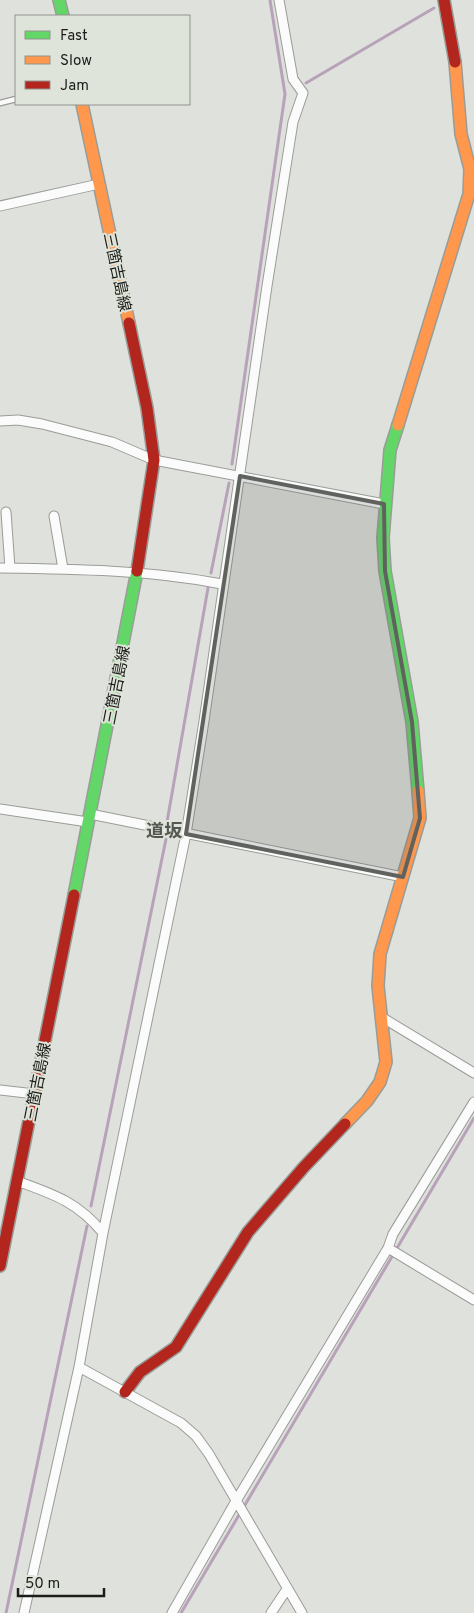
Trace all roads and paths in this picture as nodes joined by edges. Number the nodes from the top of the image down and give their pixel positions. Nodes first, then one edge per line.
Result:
1 (59, 0) edge
2 (279, 0) edge
3 (444, 0) edge
4 (63, 15) edge
5 (15, 99) edge
6 (0, 103) edge
7 (82, 105) edge
8 (99, 184) junction
9 (0, 206) edge
10 (0, 421) edge
11 (154, 460) junction
12 (240, 476) junction
13 (384, 504) junction
14 (6, 512) dead end
15 (54, 516) dead end
16 (0, 568) edge
17 (10, 568) junction
18 (63, 569) junction
19 (137, 572) junction
20 (222, 584) junction
21 (0, 809) edge
22 (89, 818) junction
23 (186, 834) junction
24 (403, 877) junction
25 (383, 1018) junction
26 (474, 1073) edge
27 (0, 1090) edge
28 (35, 1094) junction
29 (474, 1102) edge
30 (17, 1181) junction
31 (103, 1233) junction
32 (388, 1248) junction
33 (0, 1266) edge
34 (474, 1300) edge
35 (79, 1367) junction
36 (125, 1392) junction
37 (237, 1502) junction
38 (287, 1589) junction
39 (24, 1613) edge
40 (172, 1613) edge
41 (271, 1613) edge
42 (302, 1613) edge

1 - 4 street
2 - 12 street
3 - 13 street
5 - 6 lane
7 - 8 street, 三箇吉島線
8 - 9 street
8 - 11 street, 三箇吉島線
10 - 11 street
11 - 12 street
11 - 19 street, 三箇吉島線
12 - 13 street
12 - 20 street
13 - 24 street
14 - 17 street
15 - 18 street
16 - 17 street
17 - 18 street
18 - 19 street
19 - 20 street
19 - 22 street, 三箇吉島線
20 - 23 street
21 - 22 street
22 - 23 street
22 - 28 street, 三箇吉島線
23 - 24 street
23 - 31 street
24 - 25 street
25 - 26 street
25 - 36 street
27 - 28 street
28 - 30 street, 三箇吉島線
29 - 32 street
30 - 31 street
30 - 33 street, 三箇吉島線
31 - 35 street
32 - 34 street
32 - 37 street
35 - 36 street
35 - 39 street
36 - 37 street
37 - 38 street
37 - 40 street
38 - 41 street
38 - 42 street

